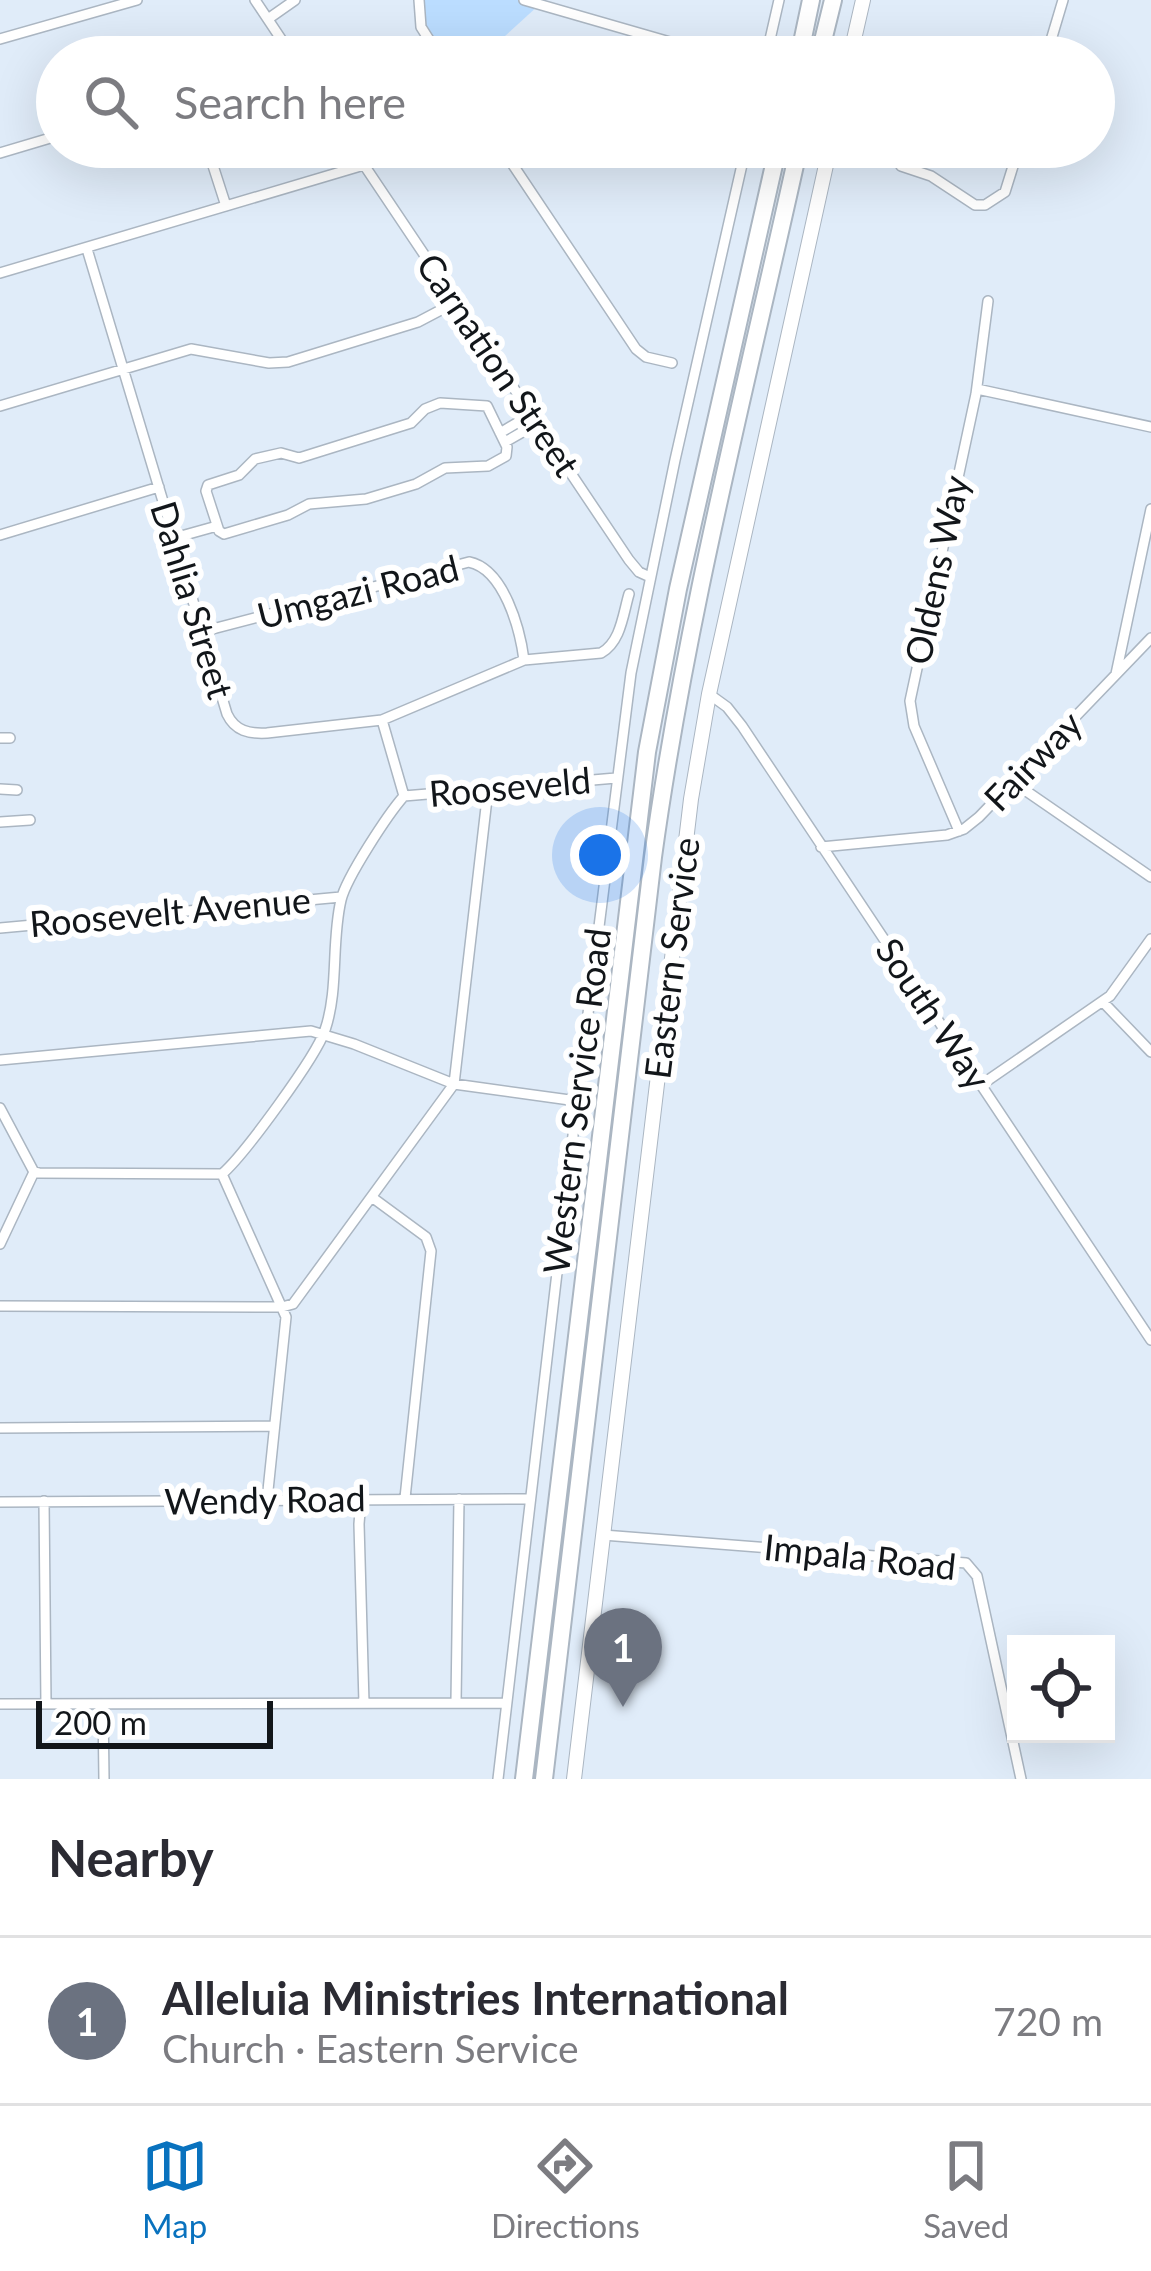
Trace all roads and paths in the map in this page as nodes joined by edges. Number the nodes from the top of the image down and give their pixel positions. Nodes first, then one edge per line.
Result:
1 (137, 0) edge
2 (255, 0) edge
3 (295, 0) edge
4 (419, 0) edge
5 (524, 0) edge
6 (779, 0) edge
7 (811, 0) edge
8 (833, 0) edge
9 (863, 0) edge
10 (1063, 0) edge
11 (268, 19) junction
12 (279, 36) edge
13 (427, 36) edge
14 (648, 36) edge
15 (771, 36) edge
16 (803, 36) edge
17 (824, 36) edge
18 (855, 36) edge
19 (1052, 36) edge
20 (0, 38) edge
21 (36, 142) edge
22 (0, 153) edge
23 (214, 168) edge
24 (354, 168) edge
25 (366, 168) edge
26 (515, 168) edge
27 (741, 168) edge
28 (773, 168) edge
29 (794, 168) edge
30 (825, 168) edge
31 (908, 168) edge
32 (1012, 168) edge
33 (226, 206) junction
34 (86, 249) junction
35 (0, 274) edge
36 (988, 301) dead end
37 (456, 302) junction
38 (673, 363) dead end
39 (124, 369) junction
40 (977, 389) junction
41 (0, 406) edge
42 (535, 418) junction
43 (1151, 428) edge
44 (503, 437) junction
45 (159, 487) junction
46 (1151, 509) edge
47 (218, 526) junction
48 (0, 535) edge
49 (174, 538) junction
50 (650, 577) junction
51 (629, 594) dead end
52 (201, 632) junction
53 (1151, 638) edge
54 (524, 660) junction
55 (1116, 674) junction
56 (709, 694) junction
57 (382, 720) junction
58 (616, 778) junction
59 (1013, 782) junction
60 (0, 790) edge
61 (16, 790) dead end
62 (488, 790) junction
63 (404, 796) junction
64 (30, 820) dead end
65 (0, 822) edge
66 (958, 831) junction
67 (821, 847) junction
68 (1151, 877) edge
69 (341, 897) junction
70 (0, 928) edge
71 (1151, 939) edge
72 (1103, 1002) junction
73 (324, 1034) junction
74 (1151, 1052) edge
75 (0, 1060) edge
76 (454, 1084) junction
77 (982, 1085) junction
78 (577, 1101) junction
79 (0, 1108) edge
80 (34, 1172) junction
81 (222, 1174) junction
82 (373, 1198) junction
83 (0, 1244) edge
84 (0, 1306) edge
85 (282, 1307) junction
86 (1151, 1340) edge
87 (274, 1426) junction
88 (0, 1428) edge
89 (361, 1498) junction
90 (405, 1498) junction
91 (459, 1499) junction
92 (530, 1499) junction
93 (267, 1500) junction
94 (0, 1502) edge
95 (44, 1502) junction
96 (603, 1535) junction
97 (364, 1702) junction
98 (457, 1702) junction
99 (506, 1702) junction
100 (0, 1704) edge
101 (46, 1704) junction
102 (103, 1704) junction
103 (104, 1779) edge
104 (498, 1779) edge
105 (524, 1779) edge
106 (544, 1779) edge
107 (574, 1779) edge
108 (1021, 1779) edge

1 - 20 street
2 - 11 street
3 - 11 street
4 - 13 street
5 - 14 street
6 - 15 street
7 - 16 highway
8 - 17 highway
9 - 18 main road
10 - 19 street
11 - 12 street
21 - 22 street
23 - 33 street
24 - 33 street
25 - 37 street, Carnation Street
26 - 38 street
27 - 50 street, Western Service Road
28 - 105 highway
29 - 106 highway
30 - 56 main road, Eastern Service
31 - 32 street
33 - 34 street
34 - 35 street
34 - 39 street, Dahlia Street
36 - 40 street, Oldens Way
37 - 39 street
37 - 42 street, Carnation Street
39 - 41 street
39 - 45 street, Dahlia Street
40 - 43 street
40 - 66 street, Oldens Way
42 - 44 street
42 - 50 street, Carnation Street
44 - 47 street
44 - 47 street
45 - 48 street
45 - 49 street, Dahlia Street
46 - 55 street
47 - 49 street
49 - 52 street, Dahlia Street
50 - 58 street, Western Service Road
51 - 54 street, Dahlia Street
52 - 54 street, Umgazi Road
52 - 57 street, Dahlia Street
53 - 55 street, Fairway
54 - 57 street, Dahlia Street
55 - 59 street, Fairway
56 - 67 street, South Way
56 - 96 main road, Eastern Service
57 - 63 street
58 - 62 street, Rooseveld
58 - 78 street, Western Service Road
59 - 66 street, Fairway
59 - 68 street
60 - 61 street
62 - 63 street, Rooseveld
62 - 76 street
63 - 69 street
64 - 65 street
66 - 67 street, Fairway
67 - 77 street, South Way
69 - 70 street, Roosevelt Avenue
69 - 73 street
71 - 72 street
72 - 74 street
72 - 77 street
73 - 75 street
73 - 76 street
73 - 81 street
76 - 78 street
76 - 82 street
77 - 86 street, South Way
78 - 92 street, Western Service Road
79 - 80 street
80 - 81 street
80 - 83 street
81 - 85 street
82 - 85 street
82 - 90 street
84 - 85 street
85 - 87 street
87 - 88 street
87 - 93 street
89 - 90 street, Wendy Road
89 - 93 street, Wendy Road
89 - 97 street
90 - 91 street, Wendy Road
91 - 92 street, Wendy Road
91 - 98 street
92 - 99 street, Western Service Road
93 - 95 street, Wendy Road
94 - 95 street, Wendy Road
95 - 101 street
96 - 107 main road, Eastern Service
96 - 108 street, Impala Road
97 - 98 street
97 - 102 street
98 - 99 street
99 - 104 street, Western Service Road
100 - 101 street
101 - 102 street
102 - 103 street

